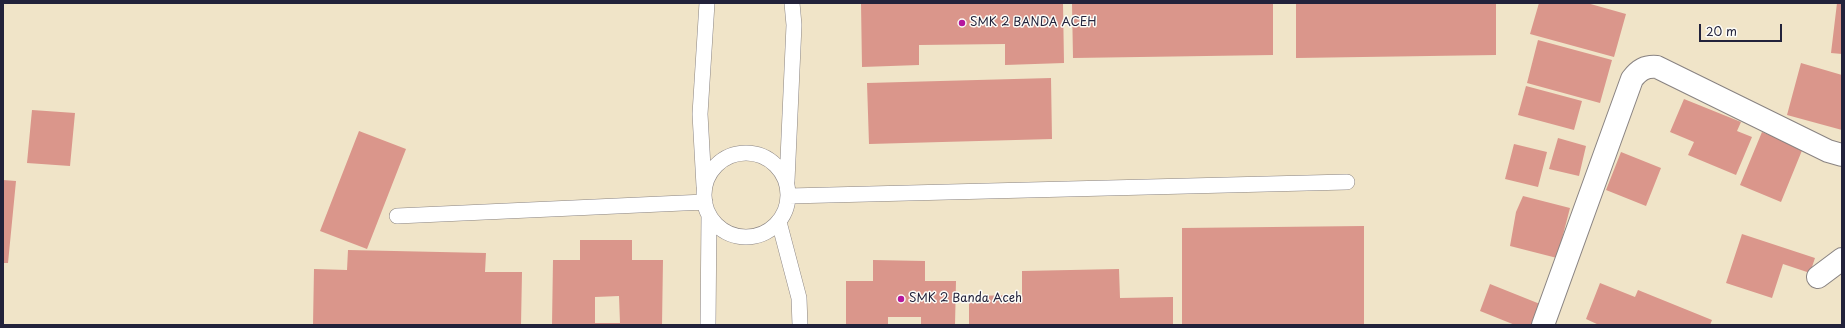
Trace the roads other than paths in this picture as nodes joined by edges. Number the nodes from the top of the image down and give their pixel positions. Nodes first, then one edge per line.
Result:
1 (707, 3) edge
2 (792, 3) edge
3 (1842, 155) edge
4 (1347, 182) dead end
5 (788, 189) junction
6 (706, 202) junction
7 (397, 216) dead end
8 (779, 222) junction
9 (1842, 259) edge
10 (1818, 277) dead end
11 (708, 325) edge
12 (800, 325) edge
13 (1543, 325) edge

1 - 6 lane
2 - 5 lane
3 - 13 street
4 - 5 lane
5 - 6 lane
5 - 8 lane
6 - 7 lane
6 - 8 lane
6 - 11 lane
8 - 12 lane
9 - 10 street

